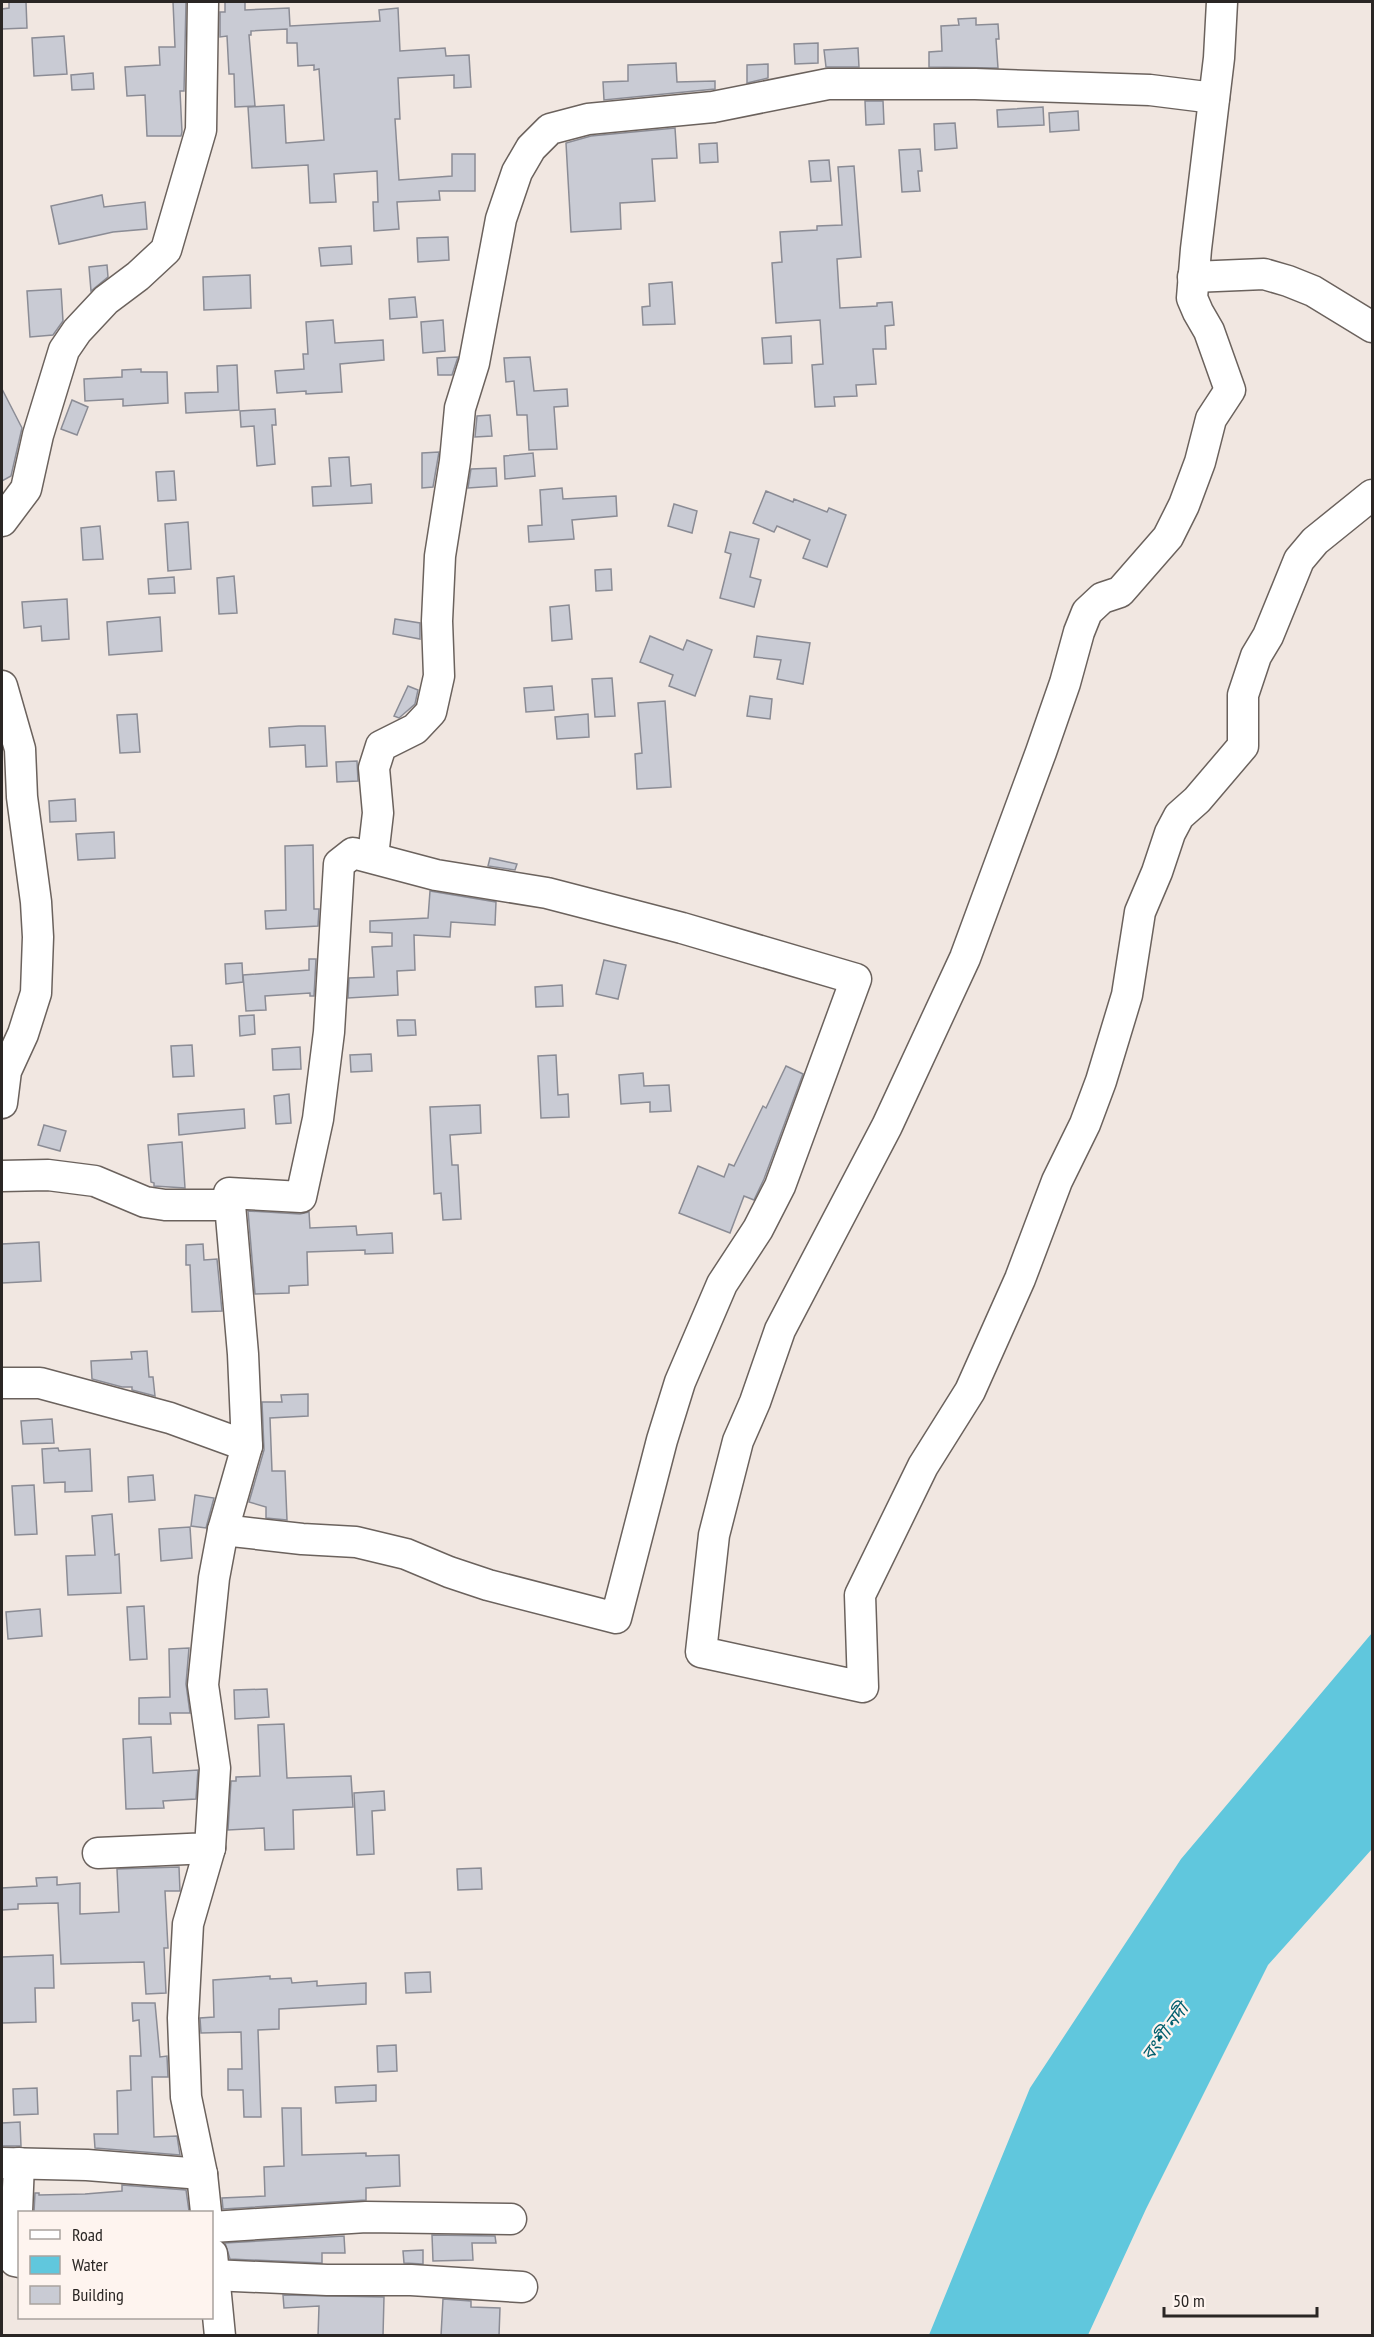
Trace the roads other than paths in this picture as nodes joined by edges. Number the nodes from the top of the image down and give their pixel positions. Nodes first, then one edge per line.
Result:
1 (203, 2) edge
2 (1222, 2) edge
3 (1214, 98) junction
4 (1193, 277) junction
5 (1372, 327) edge
6 (1372, 495) edge
7 (2, 521) edge
8 (2, 686) edge
9 (373, 856) junction
10 (2, 1103) edge
11 (2, 1176) edge
12 (230, 1205) junction
13 (2, 1383) edge
14 (246, 1446) junction
15 (224, 1530) junction
16 (210, 1848) junction
17 (98, 1853) dead end
18 (10, 2163) edge
19 (202, 2174) junction
20 (206, 2211) edge
21 (511, 2219) dead end
22 (213, 2227) edge
23 (18, 2261) edge
24 (213, 2268) edge
25 (213, 2276) edge
26 (522, 2287) dead end
27 (220, 2336) edge

1 - 7 street
2 - 3 street
3 - 4 street
3 - 9 street
4 - 5 street
4 - 6 street
8 - 10 street
9 - 12 street
9 - 15 street
11 - 12 street
12 - 14 street
13 - 14 street
14 - 15 street
15 - 16 street
16 - 17 street
16 - 19 street
18 - 19 street
18 - 23 street
19 - 20 street
21 - 22 street
24 - 26 street
25 - 27 street

